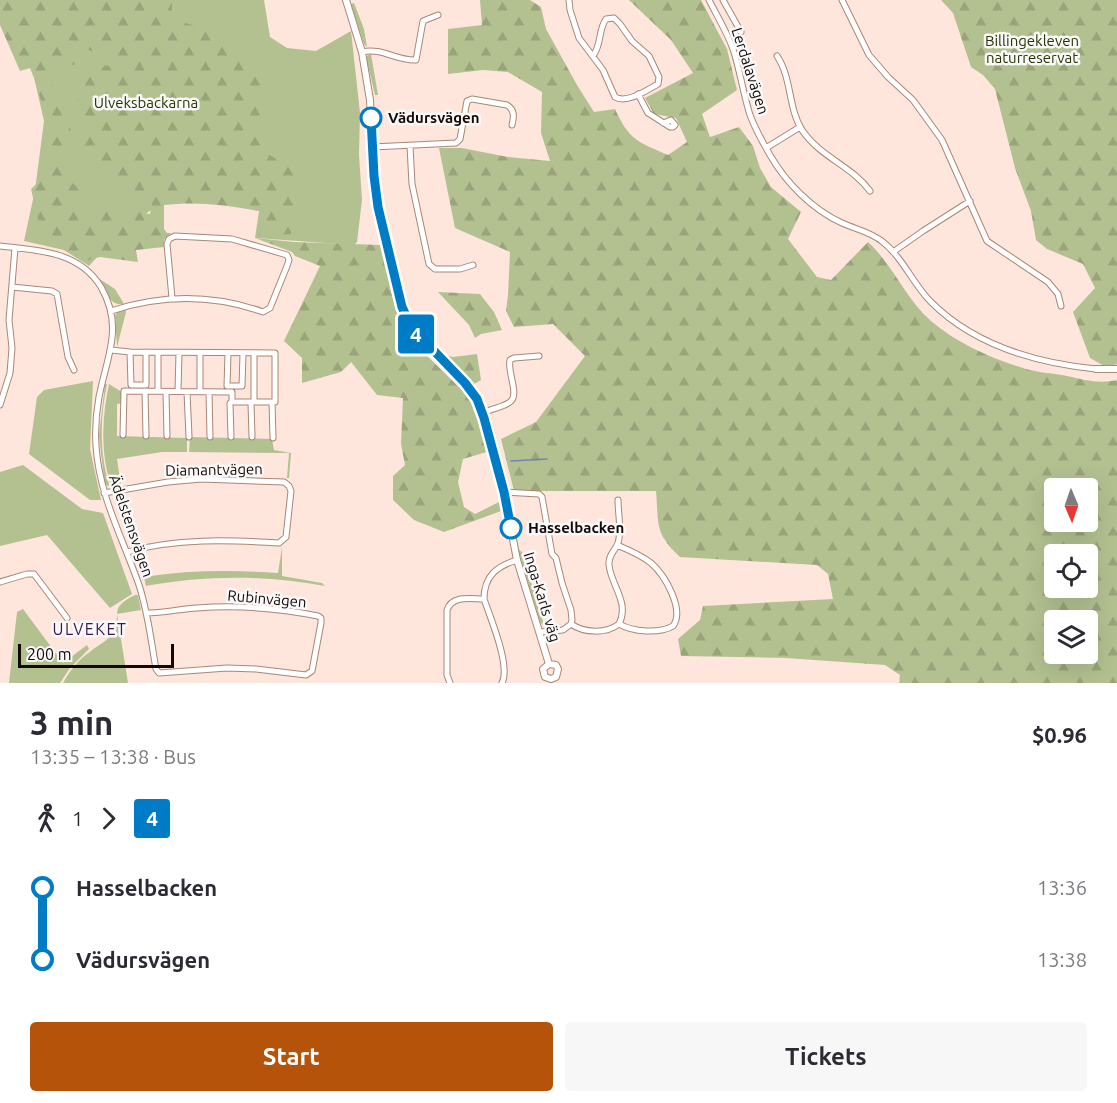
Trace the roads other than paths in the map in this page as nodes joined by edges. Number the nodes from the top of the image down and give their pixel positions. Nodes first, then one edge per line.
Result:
1 (346, 0) edge
2 (569, 0) edge
3 (709, 0) edge
4 (723, 0) edge
5 (842, 0) edge
6 (438, 15) dead end
7 (741, 32) dead end
8 (362, 52) junction
9 (593, 56) junction
10 (777, 56) dead end
11 (638, 94) junction
12 (663, 123) dead end
13 (512, 126) dead end
14 (800, 127) junction
15 (410, 146) junction
16 (372, 147) junction
17 (766, 148) junction
18 (870, 191) dead end
19 (970, 201) junction
20 (0, 246) edge
21 (15, 248) junction
22 (893, 252) junction
23 (472, 265) dead end
24 (12, 287) junction
25 (172, 298) junction
26 (1061, 306) dead end
27 (111, 311) junction
28 (111, 350) junction
29 (130, 352) junction
30 (146, 352) junction
31 (158, 353) junction
32 (179, 353) junction
33 (200, 353) junction
34 (228, 354) junction
35 (243, 354) junction
36 (254, 354) junction
37 (538, 356) dead end
38 (1096, 369) joint
39 (1117, 369) edge
40 (74, 370) dead end
41 (140, 389) junction
42 (232, 389) junction
43 (158, 391) junction
44 (178, 391) junction
45 (200, 391) junction
46 (166, 392) junction
47 (187, 392) junction
48 (209, 392) junction
49 (232, 402) junction
50 (252, 402) junction
51 (272, 402) junction
52 (0, 405) edge
53 (483, 413) junction
54 (123, 435) dead end
55 (146, 436) dead end
56 (167, 436) dead end
57 (189, 437) dead end
58 (210, 437) dead end
59 (231, 437) dead end
60 (252, 438) dead end
61 (273, 438) dead end
62 (504, 492) junction
63 (104, 493) junction
64 (618, 500) dead end
65 (617, 545) junction
66 (127, 552) junction
67 (517, 560) junction
68 (0, 582) edge
69 (484, 598) junction
70 (146, 614) junction
71 (67, 618) dead end
72 (571, 624) junction
73 (619, 624) junction
74 (540, 632) junction
75 (549, 664) junction
76 (159, 673) joint
77 (551, 681) edge
78 (450, 683) edge
79 (502, 683) edge

1 - 8 street, Inga-Karls väg
2 - 9 street
3 - 17 street, Lerdalavägen
4 - 7 street
5 - 19 street
6 - 8 street
8 - 16 street, Inga-Karls väg
9 - 11 street
9 - 11 street
10 - 14 street
11 - 12 street
13 - 15 street
14 - 17 street
14 - 18 street
15 - 16 street
15 - 23 street
16 - 53 street, Inga-Karls väg
17 - 22 street, Lerdalavägen
19 - 22 street
19 - 26 street
20 - 21 street, Ädelstensvägen
21 - 24 street
21 - 27 street, Ädelstensvägen
22 - 38 street, Lerdalavägen
24 - 40 street
24 - 52 street
25 - 25 street
25 - 27 street
27 - 28 street, Ädelstensvägen
28 - 29 street
28 - 63 street, Ädelstensvägen
29 - 30 street
29 - 41 street
30 - 31 street
30 - 41 street
31 - 32 street
31 - 43 street
32 - 33 street
32 - 44 street
33 - 34 street
33 - 45 street
34 - 35 street
34 - 42 street
35 - 36 street
35 - 42 street
36 - 50 street
36 - 51 street
37 - 53 street
38 - 39 street, Lerdalavägen
41 - 43 street
41 - 54 street
41 - 55 street
42 - 48 street
42 - 49 street
43 - 46 street
44 - 46 street
44 - 47 street
45 - 47 street
45 - 48 street
46 - 56 street
47 - 57 street
48 - 58 street
49 - 50 street
49 - 59 street
50 - 51 street
50 - 60 street
51 - 61 street
53 - 62 street, Inga-Karls väg
62 - 67 street, Inga-Karls väg
62 - 72 street
63 - 66 street, Ädelstensvägen
63 - 66 street, Diamantvägen
64 - 65 street
65 - 73 street
65 - 73 street
66 - 70 street, Ädelstensvägen
67 - 69 street
67 - 74 street, Inga-Karls väg
68 - 71 street
69 - 78 street
69 - 79 street
70 - 76 street, Ädelstensvägen
70 - 76 street, Rubinvägen
72 - 73 street
72 - 74 street
74 - 75 street, Inga-Karls väg
75 - 77 street
75 - 77 street

